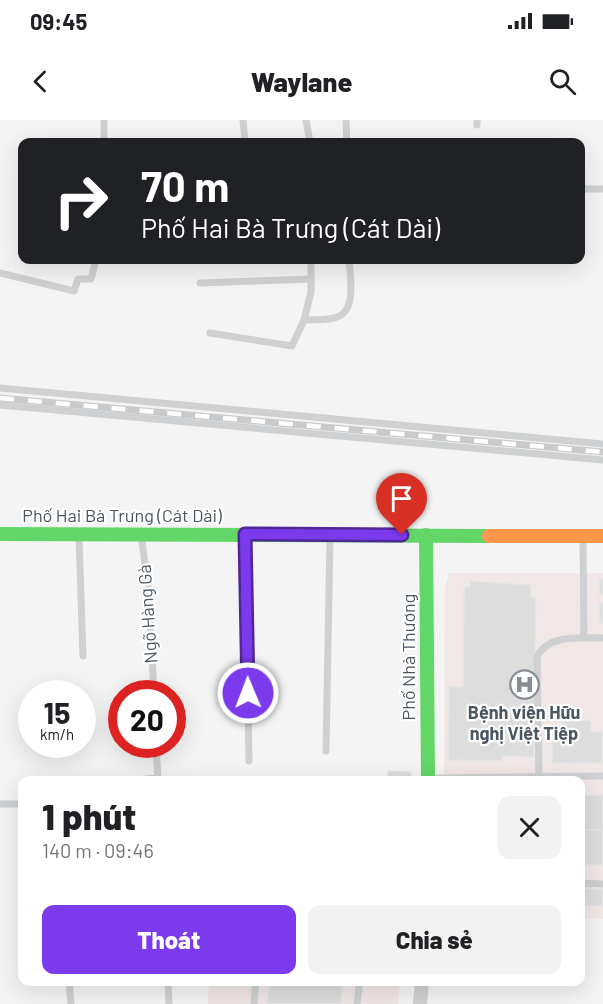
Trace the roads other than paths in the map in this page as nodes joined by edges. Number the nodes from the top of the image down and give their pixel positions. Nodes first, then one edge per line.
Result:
1 (104, 120) edge
2 (243, 120) edge
3 (306, 120) edge
4 (346, 120) edge
5 (104, 138) edge
6 (245, 138) edge
7 (309, 138) edge
8 (347, 138) edge
9 (585, 189) edge
10 (603, 189) edge
11 (95, 264) edge
12 (311, 264) edge
13 (349, 264) edge
14 (0, 273) edge
15 (311, 279) junction
16 (200, 283) dead end
17 (304, 320) junction
18 (210, 333) dead end
19 (0, 388) edge
20 (0, 405) edge
21 (603, 444) edge
22 (603, 460) edge
23 (0, 534) edge
24 (79, 534) junction
25 (141, 534) junction
26 (245, 534) junction
27 (331, 535) junction
28 (426, 535) junction
29 (583, 535) junction
30 (603, 536) edge
31 (584, 638) junction
32 (603, 638) edge
33 (83, 656) dead end
34 (153, 680) edge
35 (326, 751) dead end
36 (157, 758) edge
37 (249, 761) dead end
38 (158, 776) edge
39 (428, 776) edge
40 (539, 776) edge
41 (585, 776) edge
42 (603, 776) edge
43 (0, 804) edge
44 (18, 804) edge
45 (585, 883) edge
46 (603, 884) edge
47 (69, 986) edge
48 (168, 986) edge
49 (256, 986) edge
50 (359, 986) edge
51 (422, 986) edge
52 (71, 1004) edge
53 (169, 1004) edge
54 (254, 1004) edge
55 (357, 1004) edge
56 (420, 1004) edge

1 - 5 lane
2 - 6 lane
3 - 7 lane
4 - 8 lane
9 - 10 lane
11 - 14 lane
12 - 15 lane
13 - 17 lane
15 - 16 lane
15 - 17 lane
17 - 18 lane
19 - 21 lane
20 - 22 lane
23 - 24 main road, Phố Hai Bà Trưng (Cát Dài)
24 - 25 main road, Phố Hai Bà Trưng (Cát Dài)
24 - 33 lane
25 - 26 main road, Phố Hai Bà Trưng (Cát Dài)
25 - 34 lane, Ngõ Hàng Gà
26 - 27 main road, Phố Hai Bà Trưng (Cát Dài)
26 - 37 lane
27 - 28 main road, Phố Hai Bà Trưng (Cát Dài)
27 - 35 lane
28 - 29 main road, Phố Hai Bà Trưng (Cát Dài)
28 - 39 main road, Phố Nhà Thương
29 - 30 main road, Phố Hai Bà Trưng (Cát Dài)
29 - 31 lane
31 - 32 lane
31 - 40 lane
36 - 38 lane
41 - 42 lane
43 - 44 lane
45 - 46 lane
47 - 52 lane
48 - 53 lane
49 - 54 lane
50 - 55 lane
51 - 56 street

